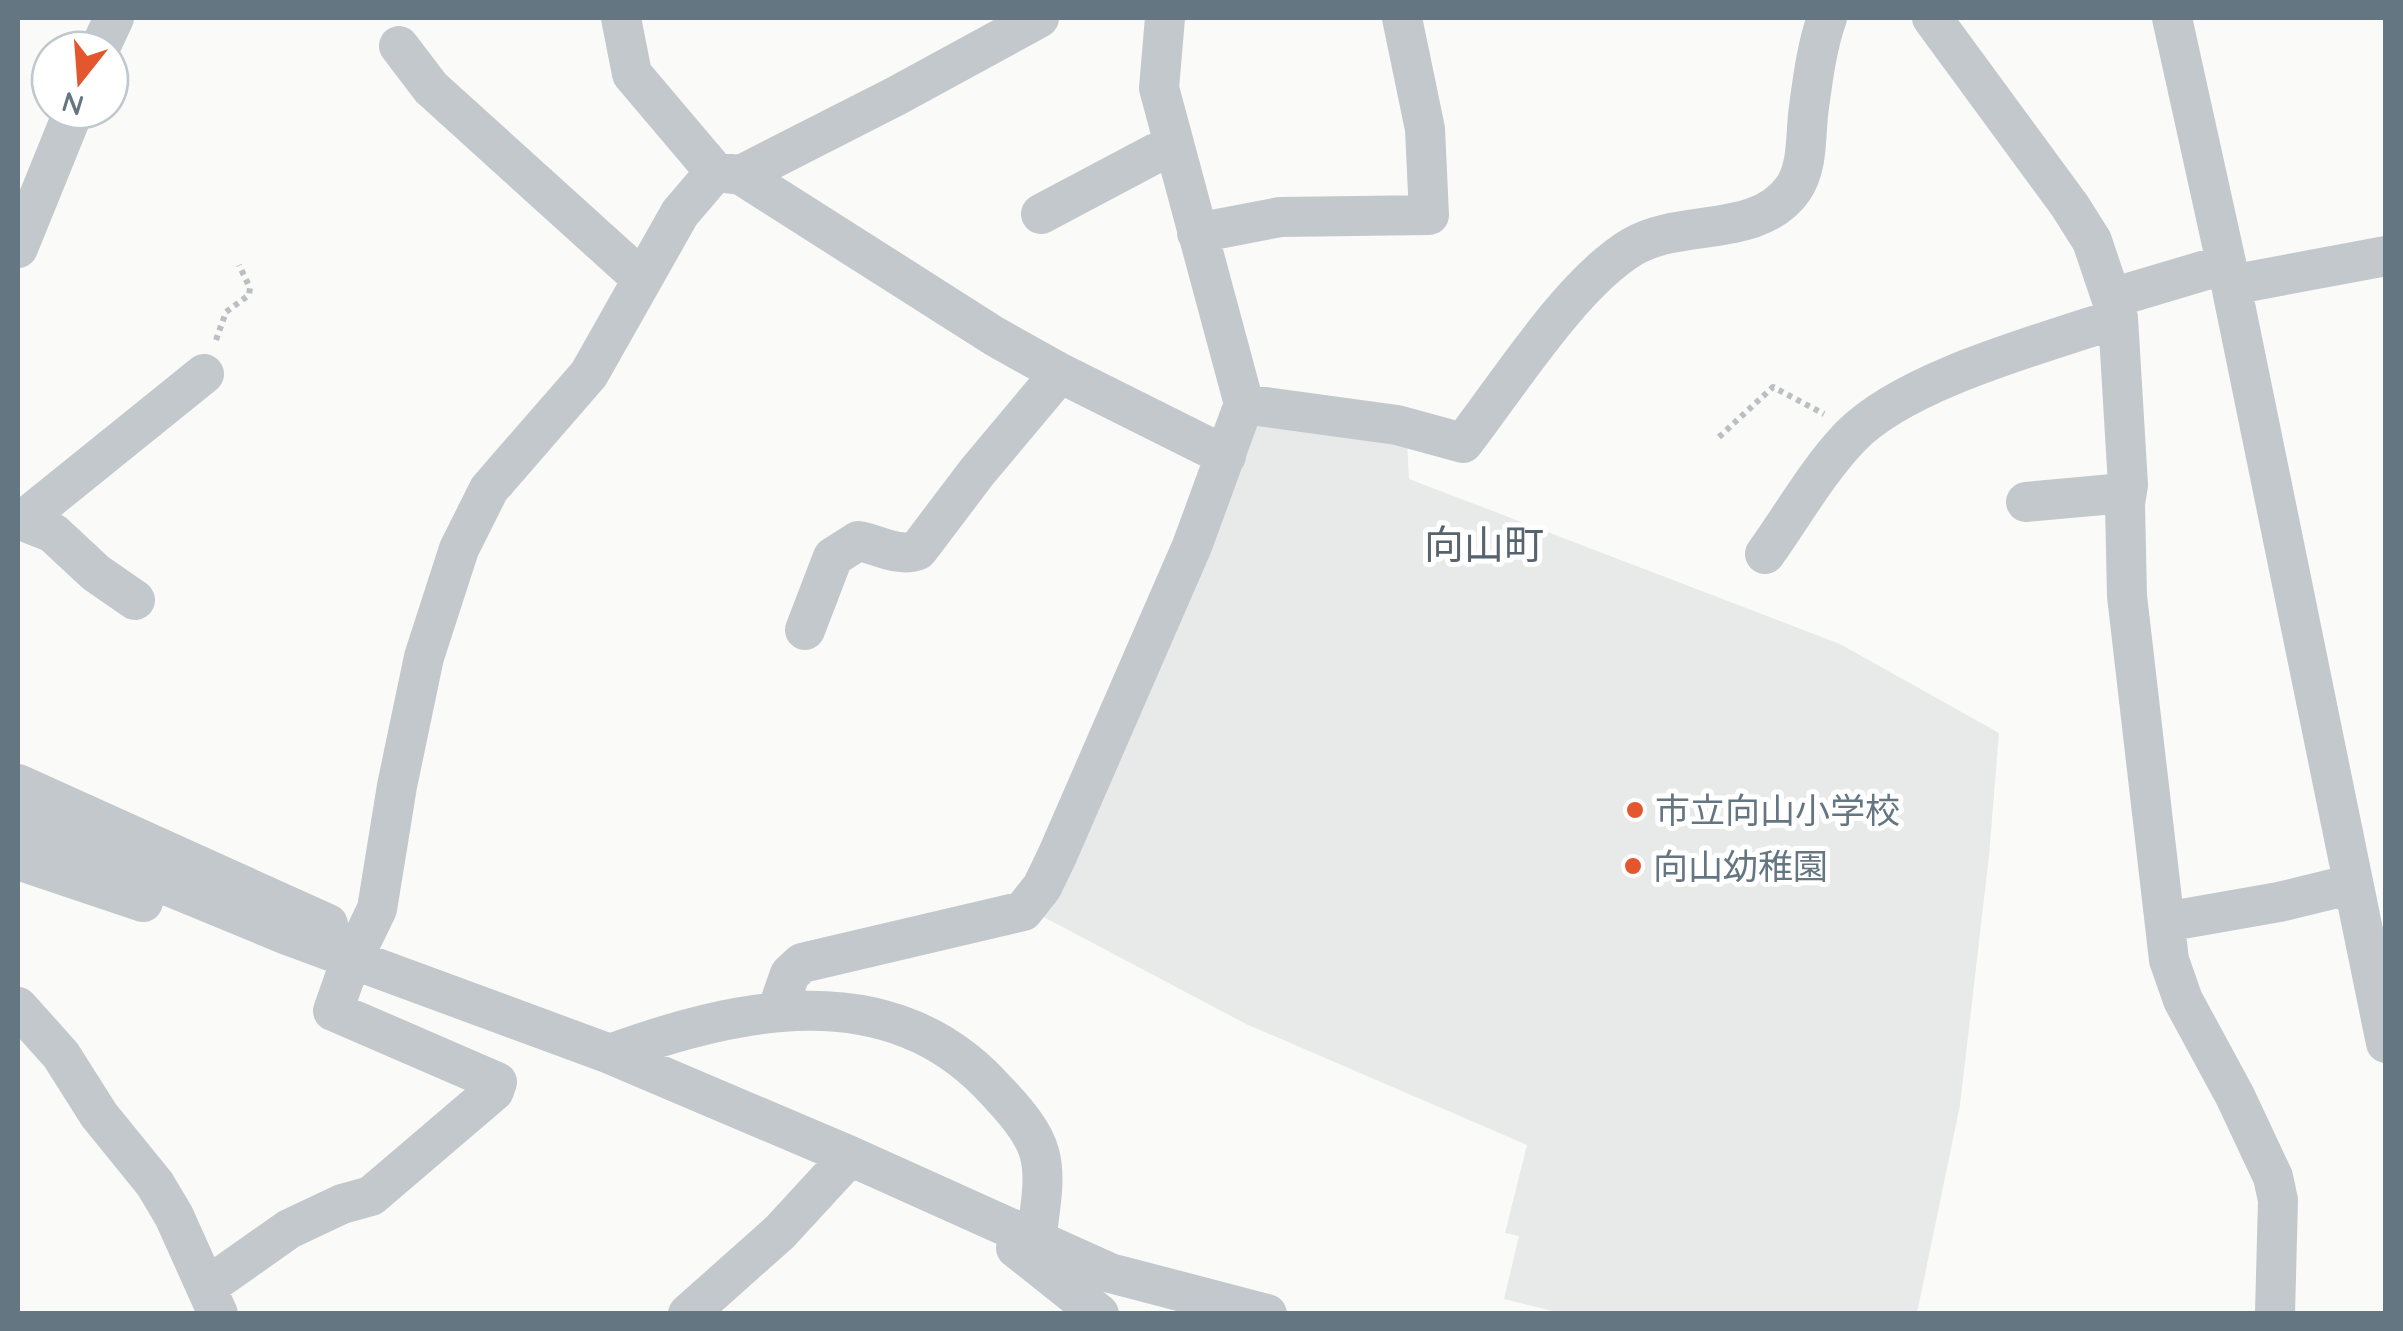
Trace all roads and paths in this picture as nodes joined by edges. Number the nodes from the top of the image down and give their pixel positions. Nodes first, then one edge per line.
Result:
1 (622, 18) edge
2 (1038, 18) edge
3 (1165, 18) edge
4 (1402, 18) edge
5 (1827, 18) edge
6 (1932, 18) edge
7 (2172, 18) edge
8 (399, 46) dead end
9 (66, 130) edge
10 (1174, 148) junction
11 (728, 173) junction
12 (1041, 214) dead end
13 (1196, 233) junction
14 (18, 248) edge
15 (2386, 256) edge
16 (239, 265) dead end
17 (2229, 275) junction
18 (642, 279) junction
19 (2115, 308) junction
20 (204, 374) joint
21 (1060, 374) junction
22 (1244, 404) junction
23 (1855, 432) junction
24 (1719, 437) dead end
25 (1226, 456) junction
26 (2126, 496) junction
27 (2026, 502) dead end
28 (20, 520) edge
29 (1765, 554) dead end
30 (135, 600) dead end
31 (805, 630) dead end
32 (18, 784) edge
33 (18, 824) edge
34 (18, 860) edge
35 (2353, 884) junction
36 (2165, 922) junction
37 (353, 959) junction
38 (18, 1007) edge
39 (485, 1009) junction
40 (777, 1011) junction
41 (2386, 1043) edge
42 (610, 1054) junction
43 (850, 1156) junction
44 (970, 1212) junction
45 (1036, 1240) junction
46 (213, 1300) edge
47 (688, 1314) edge
48 (1099, 1314) edge
49 (1267, 1314) edge
50 (2274, 1314) edge

1 - 11 street
2 - 11 street
3 - 10 street
4 - 13 street
5 - 22 street
6 - 19 street
7 - 17 street
8 - 18 street
9 - 14 street
10 - 12 street
10 - 13 street
11 - 18 street
11 - 21 street
13 - 22 street
15 - 17 street
16 - 20 path
17 - 19 street
17 - 35 street
18 - 37 street
19 - 23 street
19 - 26 street
20 - 28 street
21 - 25 street
21 - 31 street
22 - 25 street
23 - 24 path
23 - 29 street
25 - 40 street
26 - 27 street
26 - 36 street
28 - 30 street
32 - 37 street
33 - 39 street
34 - 37 street
35 - 36 street
35 - 41 street
36 - 50 street
37 - 39 street
37 - 46 street
38 - 46 street
39 - 42 street
40 - 42 street
40 - 45 street
42 - 43 street
43 - 44 street
43 - 47 street
44 - 45 street
44 - 48 street
45 - 49 street

